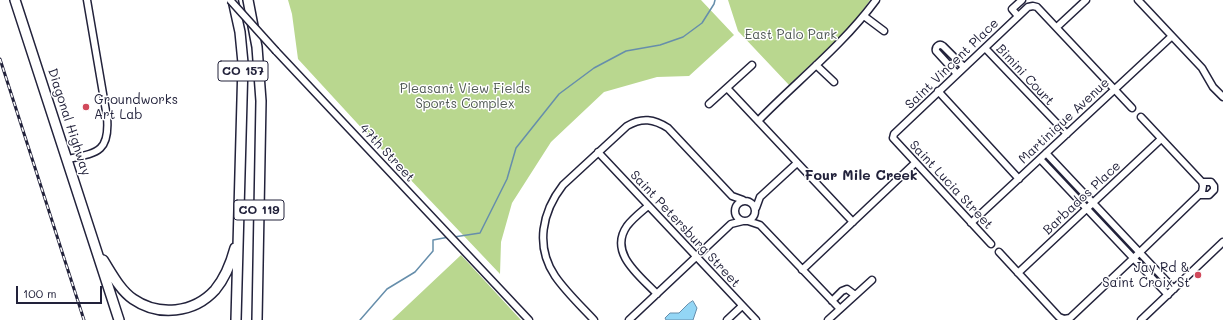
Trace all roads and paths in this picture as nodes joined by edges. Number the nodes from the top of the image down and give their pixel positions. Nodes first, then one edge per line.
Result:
1 (15, 0) edge
2 (87, 0) edge
3 (230, 0) edge
4 (233, 0) edge
5 (248, 0) edge
6 (876, 0) edge
7 (1022, 0) edge
8 (1086, 0) edge
9 (1138, 0) edge
10 (864, 16) junction
11 (1018, 16) junction
12 (1057, 27) junction
13 (884, 31) dead end
14 (1172, 36) junction
15 (985, 48) junction
16 (752, 65) dead end
17 (816, 65) junction
18 (964, 67) junction
19 (957, 74) junction
20 (834, 82) dead end
21 (727, 88) junction
22 (1114, 89) junction
23 (938, 91) junction
24 (1223, 97) edge
25 (709, 104) dead end
26 (1132, 108) dead end
27 (1141, 118) dead end
28 (758, 121) junction
29 (1067, 134) junction
30 (1161, 139) junction
31 (896, 142) joint
32 (598, 152) junction
33 (1046, 153) junction
34 (68, 159) junction
35 (1040, 159) junction
36 (797, 163) junction
37 (915, 163) junction
38 (1019, 178) junction
39 (1202, 182) junction
40 (1201, 192) junction
41 (732, 196) junction
42 (760, 197) junction
43 (745, 200) junction
44 (1094, 203) junction
45 (648, 206) junction
46 (1087, 209) junction
47 (735, 210) junction
48 (756, 211) junction
49 (746, 221) junction
50 (853, 222) junction
51 (972, 223) junction
52 (731, 224) junction
53 (760, 225) junction
54 (238, 238) junction
55 (1223, 242) edge
56 (991, 244) dead end
57 (97, 252) junction
58 (999, 252) dead end
59 (1140, 252) junction
60 (697, 256) junction
61 (1134, 258) junction
62 (802, 270) junction
63 (1018, 273) junction
64 (872, 280) dead end
65 (1174, 289) junction
66 (657, 294) junction
67 (854, 295) junction
68 (1168, 295) junction
69 (832, 301) junction
70 (742, 306) junction
71 (840, 309) junction
72 (1058, 318) edge
73 (1071, 318) edge
74 (119, 320) edge
75 (236, 320) edge
76 (257, 320) edge
77 (530, 320) edge
78 (594, 320) edge
79 (629, 320) edge
80 (727, 320) edge
81 (756, 320) edge
82 (828, 320) edge
83 (1142, 320) edge

1 - 34 highway, Diagonal Highway
2 - 34 street
3 - 77 street, 47th Street, bridge
4 - 54 highway, CO 157
5 - 76 highway, CO 119
6 - 10 street
7 - 11 street
8 - 12 street
9 - 14 street
10 - 13 street
10 - 17 street
11 - 12 street, Saint Vincent Place
11 - 15 street, Saint Vincent Place
12 - 22 street
14 - 22 street, Martinique Avenue
14 - 24 street
15 - 18 street, Saint Vincent Place
15 - 29 street, Bimini Court
16 - 21 street
17 - 20 street
17 - 28 street
18 - 19 street, Saint Vincent Place
18 - 19 street
19 - 23 street, Saint Vincent Place
21 - 25 street
21 - 28 street
22 - 26 street
22 - 29 street, Martinique Avenue
23 - 31 street, Saint Vincent Place
23 - 38 street
27 - 30 street
28 - 36 street
29 - 33 street, Martinique Avenue
30 - 39 street
30 - 44 street, Barbados Place
31 - 37 street, Saint Lucia Street
32 - 41 street
32 - 45 street, Saint Petersburg Street
32 - 78 street
33 - 35 street, Martinique Avenue
33 - 44 street
34 - 57 highway, Diagonal Highway
35 - 38 street, Martinique Avenue
35 - 46 street
36 - 42 street
36 - 50 street
37 - 50 street
37 - 51 street, Saint Lucia Street
38 - 51 street, Martinique Avenue
39 - 40 street
39 - 40 street
40 - 59 street
41 - 43 street
41 - 47 street
42 - 43 street
42 - 48 street
43 - 47 street
43 - 48 street
44 - 46 street, Barbados Place
44 - 59 street
45 - 60 street, Saint Petersburg Street
45 - 66 street
46 - 61 street
46 - 63 street, Barbados Place
47 - 49 street
47 - 52 street
48 - 49 street
48 - 53 street
49 - 52 street
49 - 53 street
50 - 62 street
51 - 56 street, Saint Lucia Street
52 - 60 street
53 - 62 street
54 - 57 highway
54 - 75 highway, CO 157
55 - 65 street
57 - 74 highway, Diagonal Highway
58 - 63 street
59 - 61 street
59 - 65 street
60 - 66 street
60 - 70 street, Saint Petersburg Street
61 - 68 street
61 - 73 street
62 - 69 street
63 - 72 street
64 - 67 street
65 - 68 street
66 - 79 street
67 - 69 street
67 - 71 street
68 - 83 street
69 - 71 street
70 - 80 street
70 - 81 street, Saint Petersburg Street
71 - 82 street
72 - 73 street

